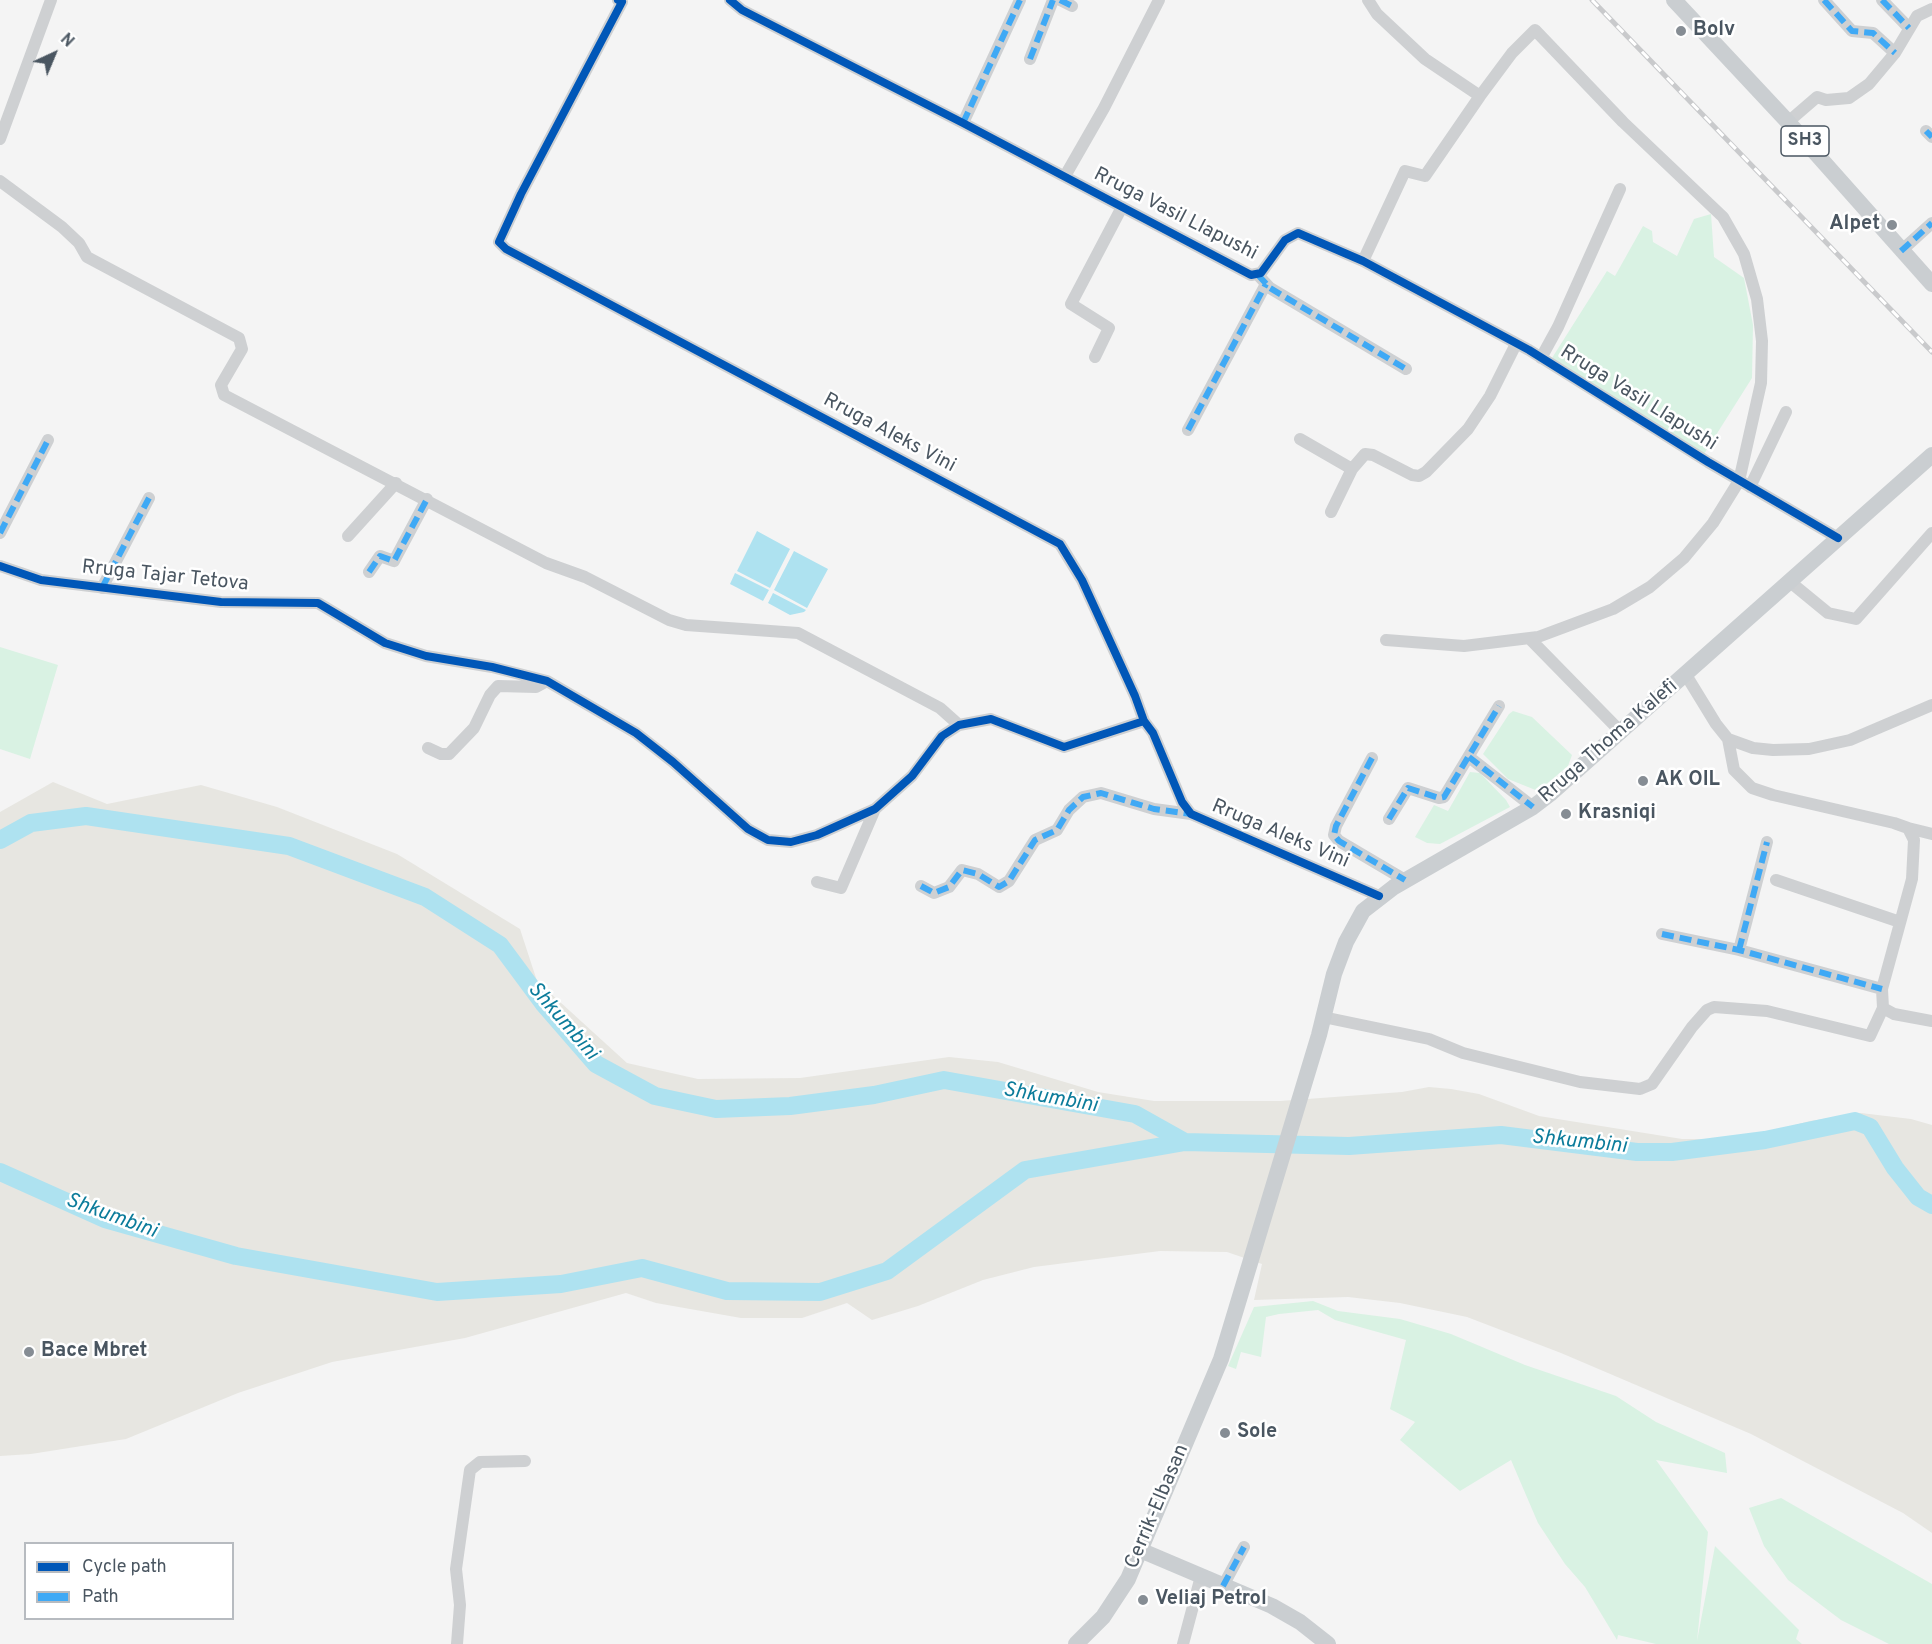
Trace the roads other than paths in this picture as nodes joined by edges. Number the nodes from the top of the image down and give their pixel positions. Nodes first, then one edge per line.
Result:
1 (51, 0) edge
2 (618, 0) edge
3 (730, 0) edge
4 (1020, 0) edge
5 (1053, 0) edge
6 (1060, 0) edge
7 (1159, 0) edge
8 (1368, 0) edge
9 (1674, 0) edge
10 (1824, 0) edge
11 (1882, 0) edge
12 (1072, 6) dead end
13 (1932, 9) edge
14 (1909, 28) junction
15 (1895, 53) junction
16 (1030, 59) dead end
17 (1480, 96) junction
18 (1788, 122) junction
19 (963, 123) junction
20 (0, 139) edge
21 (1065, 176) junction
22 (0, 181) edge
23 (1620, 189) dead end
24 (1122, 207) junction
25 (1932, 223) edge
26 (1901, 251) junction
27 (1363, 261) junction
28 (1262, 280) junction
29 (1932, 284) edge
30 (1516, 344) junction
31 (1095, 357) dead end
32 (1541, 358) junction
33 (1406, 369) dead end
34 (1786, 412) dead end
35 (1188, 430) dead end
36 (48, 440) dead end
37 (1300, 440) dead end
38 (1932, 455) edge
39 (1352, 469) junction
40 (1739, 481) junction
41 (396, 483) junction
42 (1750, 487) junction
43 (149, 498) dead end
44 (427, 500) junction
45 (1331, 512) dead end
46 (1932, 532) edge
47 (0, 533) edge
48 (348, 537) dead end
49 (1838, 538) junction
50 (0, 566) edge
51 (369, 572) dead end
52 (1789, 581) junction
53 (102, 588) junction
54 (1530, 639) junction
55 (1386, 640) dead end
56 (1686, 675) junction
57 (547, 681) junction
58 (1932, 705) edge
59 (1499, 706) dead end
60 (1144, 721) junction
61 (959, 725) junction
62 (1622, 733) junction
63 (1728, 739) junction
64 (428, 748) dead end
65 (1469, 757) junction
66 (1372, 758) dead end
67 (1533, 807) junction
68 (875, 809) junction
69 (1191, 814) junction
70 (1389, 819) dead end
71 (1908, 828) junction
72 (1932, 834) edge
73 (1767, 842) dead end
74 (1405, 880) junction
75 (1776, 880) dead end
76 (817, 882) dead end
77 (921, 886) dead end
78 (1379, 896) junction
79 (1900, 922) junction
80 (1662, 934) dead end
81 (1740, 950) junction
82 (1882, 989) junction
83 (1883, 1008) junction
84 (1323, 1017) junction
85 (1932, 1021) edge
86 (1221, 1359) joint
87 (525, 1461) dead end
88 (1244, 1547) dead end
89 (1140, 1550) junction
90 (1201, 1576) junction
91 (1223, 1586) junction
92 (458, 1644) edge
93 (1076, 1644) edge
94 (1183, 1644) edge
95 (1328, 1644) edge

1 - 20 street
2 - 60 street, Rruga Aleks Vini
3 - 19 street, Rruga Vasil Llapushi
4 - 19 street
5 - 16 street
6 - 12 street
7 - 21 street
8 - 17 street
9 - 18 main road, SH3
10 - 15 street
11 - 14 street
13 - 14 street
14 - 15 street
15 - 18 street
17 - 27 street
17 - 40 street
18 - 26 main road, SH3
19 - 21 street, Rruga Vasil Llapushi
21 - 24 street, Rruga Vasil Llapushi
22 - 41 street
23 - 32 street
24 - 28 street, Rruga Vasil Llapushi
24 - 31 street
25 - 26 street
26 - 29 main road, SH3
27 - 28 street, Rruga Vasil Llapushi
27 - 30 street, Rruga Vasil Llapushi
28 - 33 street
28 - 35 street
30 - 32 street, Rruga Vasil Llapushi
30 - 39 street
32 - 40 street, Rruga Vasil Llapushi
34 - 42 street
36 - 47 street
37 - 39 street
38 - 49 main road, Rruga Thoma Kalefi
39 - 45 street
40 - 42 street, Rruga Vasil Llapushi
40 - 54 street
41 - 44 street
41 - 48 street
42 - 49 street, Rruga Vasil Llapushi
43 - 53 street
44 - 51 street
44 - 61 street
46 - 52 street
49 - 52 main road, Rruga Thoma Kalefi
50 - 53 street, Rruga Tajar Tetova
52 - 56 main road, Rruga Thoma Kalefi
53 - 57 street, Rruga Tajar Tetova
54 - 55 street
54 - 62 street
56 - 62 main road, Rruga Thoma Kalefi
56 - 63 street
57 - 64 street
57 - 68 street, Rruga Tajar Tetova
58 - 63 street
59 - 65 street
60 - 61 street, Rruga Tajar Tetova
60 - 69 street, Rruga Aleks Vini
61 - 68 street, Rruga Tajar Tetova
62 - 67 main road, Rruga Thoma Kalefi
63 - 71 street
65 - 67 street
65 - 70 street
66 - 74 street
67 - 74 main road, Rruga Thoma Kalefi
68 - 76 street
69 - 77 street
69 - 78 street, Rruga Aleks Vini
71 - 72 street
71 - 79 street
73 - 81 street
74 - 78 main road, Rruga Thoma Kalefi
75 - 79 street
78 - 84 main road, Rruga Thoma Kalefi
79 - 82 street
80 - 81 street
81 - 82 street
82 - 83 street
83 - 84 street
83 - 85 street
84 - 86 main road, Rruga Thoma Kalefi
86 - 89 main road, Cerrik-Elbasan
87 - 92 street
88 - 91 street
89 - 90 main road
89 - 93 main road, Cerrik-Elbasan
90 - 91 main road
90 - 94 street
91 - 95 main road

